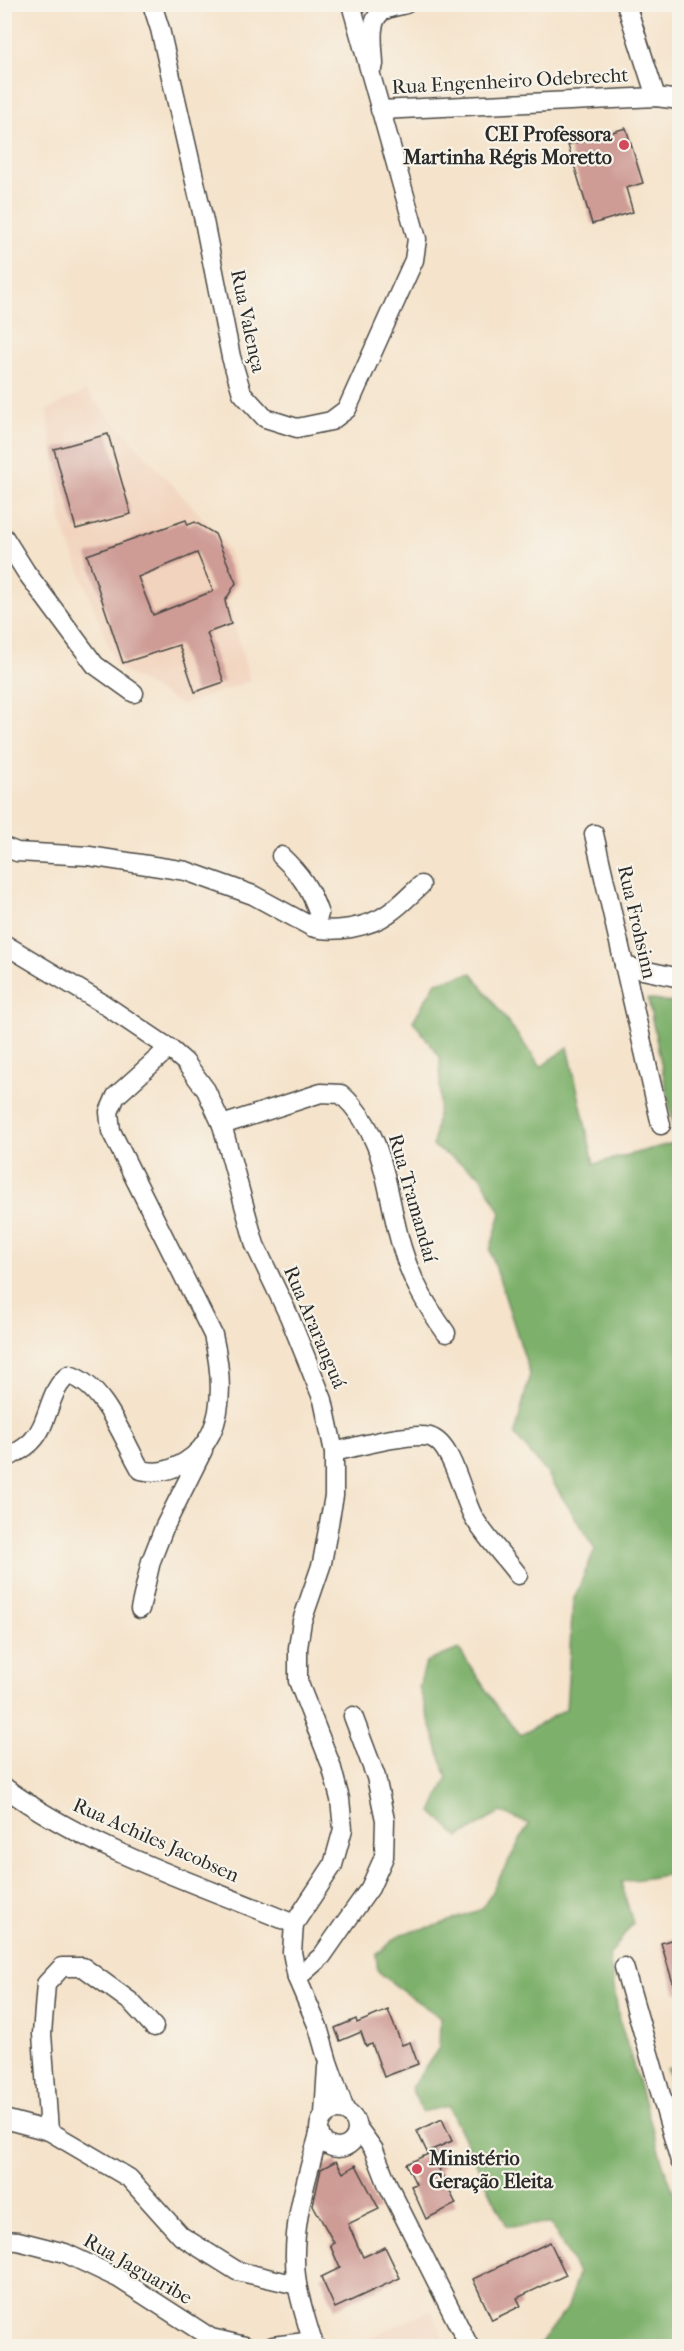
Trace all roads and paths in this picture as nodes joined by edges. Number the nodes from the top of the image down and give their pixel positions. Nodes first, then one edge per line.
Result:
1 (152, 4) edge
2 (351, 4) edge
3 (406, 4) edge
4 (626, 4) edge
5 (374, 91) junction
6 (656, 97) junction
7 (680, 100) edge
8 (380, 110) junction
9 (4, 537) edge
10 (134, 693) dead end
11 (594, 834) dead end
12 (4, 847) edge
13 (281, 856) dead end
14 (421, 885) dead end
15 (312, 927) junction
16 (4, 944) edge
17 (624, 966) junction
18 (680, 978) edge
19 (169, 1048) junction
20 (222, 1125) junction
21 (661, 1125) dead end
22 (446, 1333) dead end
23 (208, 1441) junction
24 (334, 1452) junction
25 (4, 1460) edge
26 (518, 1575) dead end
27 (140, 1609) dead end
28 (354, 1716) dead end
29 (4, 1786) edge
30 (294, 1924) junction
31 (624, 1967) dead end
32 (297, 1978) junction
33 (154, 2027) dead end
34 (328, 2062) junction
35 (345, 2110) junction
36 (324, 2114) junction
37 (4, 2119) edge
38 (358, 2128) junction
39 (49, 2131) junction
40 (319, 2134) junction
41 (341, 2147) junction
42 (680, 2161) edge
43 (310, 2164) junction
44 (387, 2183) junction
45 (4, 2240) edge
46 (297, 2284) junction
47 (314, 2344) edge
48 (245, 2346) edge
49 (273, 2346) edge
50 (469, 2346) edge

1 - 8 street, Rua Valença
2 - 5 street, Rua Engenheiro Odebrecht
3 - 5 street
4 - 6 street
5 - 8 street, Rua Engenheiro Odebrecht
6 - 7 street, Rua Engenheiro Odebrecht
6 - 8 street, Rua Engenheiro Odebrecht
9 - 10 street
11 - 17 street, Rua Frohsinn
12 - 15 street
13 - 15 street
14 - 15 street
16 - 19 street, Rua Araranguá
17 - 18 street
17 - 21 street, Rua Frohsinn
19 - 20 street, Rua Araranguá
19 - 23 street
20 - 22 street, Rua Tramandaí
20 - 24 street, Rua Araranguá
23 - 25 street
23 - 27 street
24 - 26 street
24 - 30 street, Rua Araranguá
28 - 32 street
29 - 30 street, Rua Achiles Jacobsen
30 - 32 street
31 - 42 street
32 - 34 street
33 - 39 street
34 - 35 street
34 - 36 street
35 - 36 street
35 - 38 street
36 - 40 street
37 - 39 street
38 - 41 street
38 - 44 street
39 - 46 street
40 - 41 street
40 - 43 street
41 - 43 street
41 - 44 street
43 - 46 street
44 - 50 street
45 - 48 street, Rua Jaguaribe
46 - 47 street
47 - 49 street

